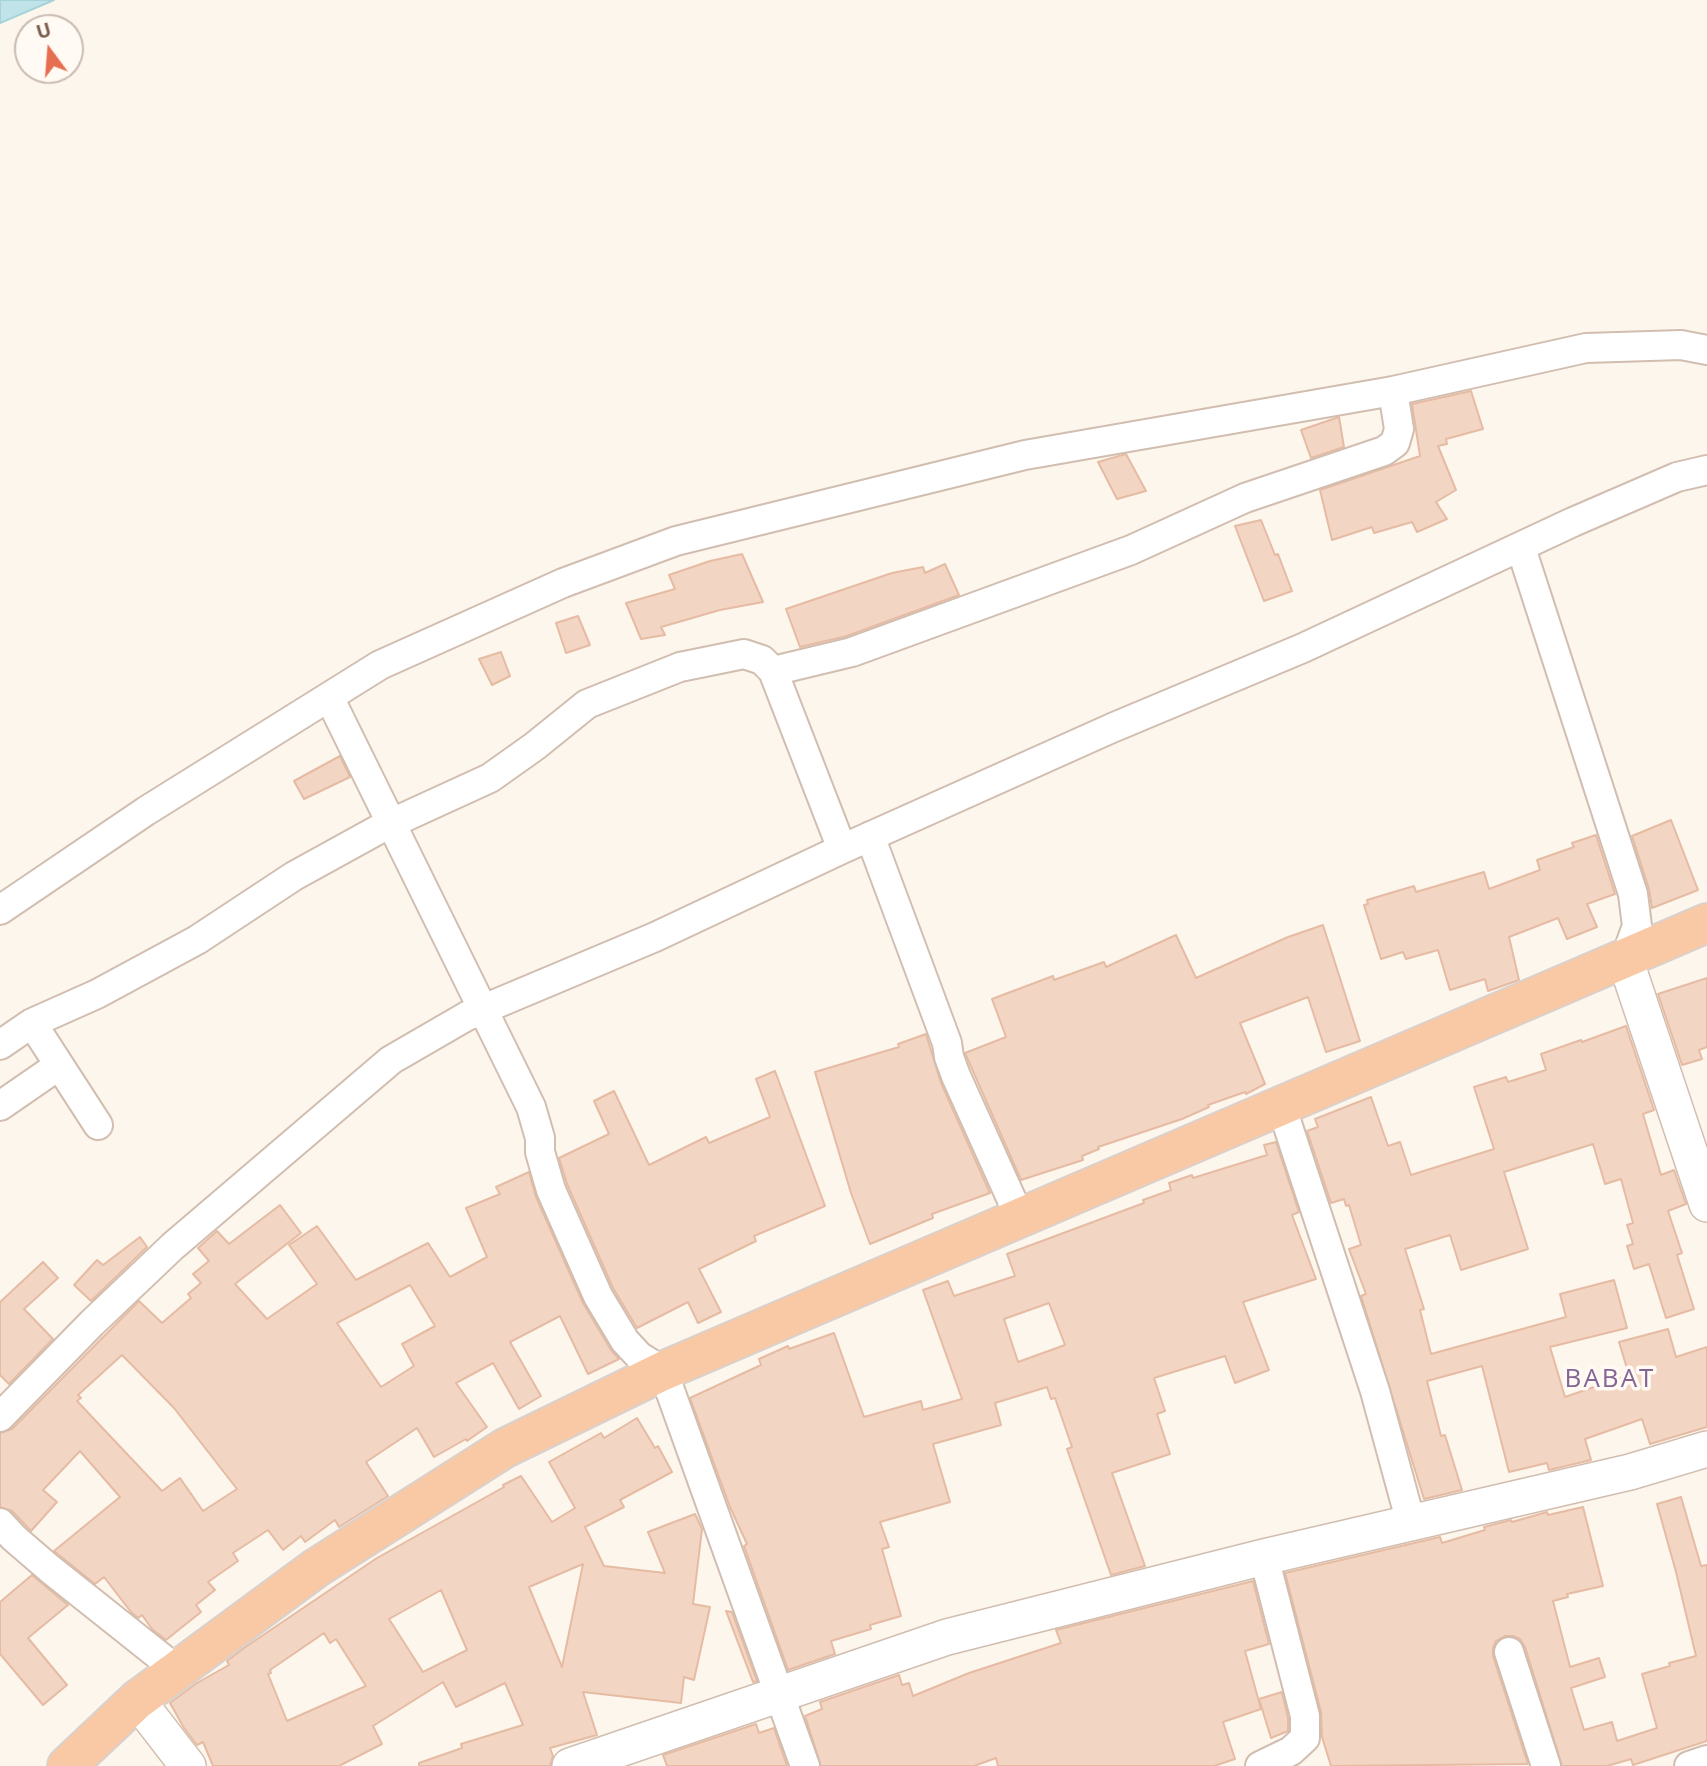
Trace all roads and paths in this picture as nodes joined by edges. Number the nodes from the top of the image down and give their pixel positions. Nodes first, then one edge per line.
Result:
1 (1707, 350) edge
2 (1393, 391) junction
3 (1707, 470) edge
4 (1521, 548) junction
5 (774, 671) junction
6 (329, 697) junction
7 (390, 823) junction
8 (870, 836) junction
9 (842, 849) junction
10 (0, 910) edge
11 (1707, 923) edge
12 (1625, 959) junction
13 (482, 1010) junction
14 (32, 1023) junction
15 (0, 1045) edge
16 (58, 1066) junction
17 (1281, 1105) junction
18 (0, 1106) edge
19 (98, 1125) dead end
20 (1707, 1204) edge
21 (1020, 1218) junction
22 (663, 1371) junction
23 (0, 1417) edge
24 (1707, 1449) edge
25 (0, 1522) edge
26 (1412, 1523) junction
27 (1264, 1557) junction
28 (1509, 1652) dead end
29 (177, 1670) junction
30 (779, 1695) junction
31 (137, 1700) junction
32 (1707, 1760) edge
33 (67, 1766) edge
34 (188, 1766) edge
35 (570, 1766) edge
36 (805, 1766) edge
37 (1260, 1766) edge
38 (1546, 1766) edge
39 (1689, 1766) edge

1 - 2 street
2 - 5 street
2 - 6 street
3 - 4 street
4 - 8 street
4 - 12 street
5 - 7 street
5 - 9 street
6 - 7 street
6 - 10 street
7 - 13 street
7 - 14 street
8 - 9 street
8 - 21 street
9 - 13 street
11 - 12 highway
12 - 17 highway
12 - 20 street
13 - 22 street
13 - 23 street
14 - 15 street
14 - 16 street
16 - 18 street
16 - 19 street
17 - 21 highway
17 - 26 street
21 - 22 highway
22 - 29 highway
22 - 30 street
24 - 26 street
25 - 29 street
26 - 27 street
27 - 30 street
27 - 37 street
28 - 38 street
29 - 31 highway
30 - 35 street
30 - 36 street
31 - 33 highway
31 - 34 street
32 - 39 street

